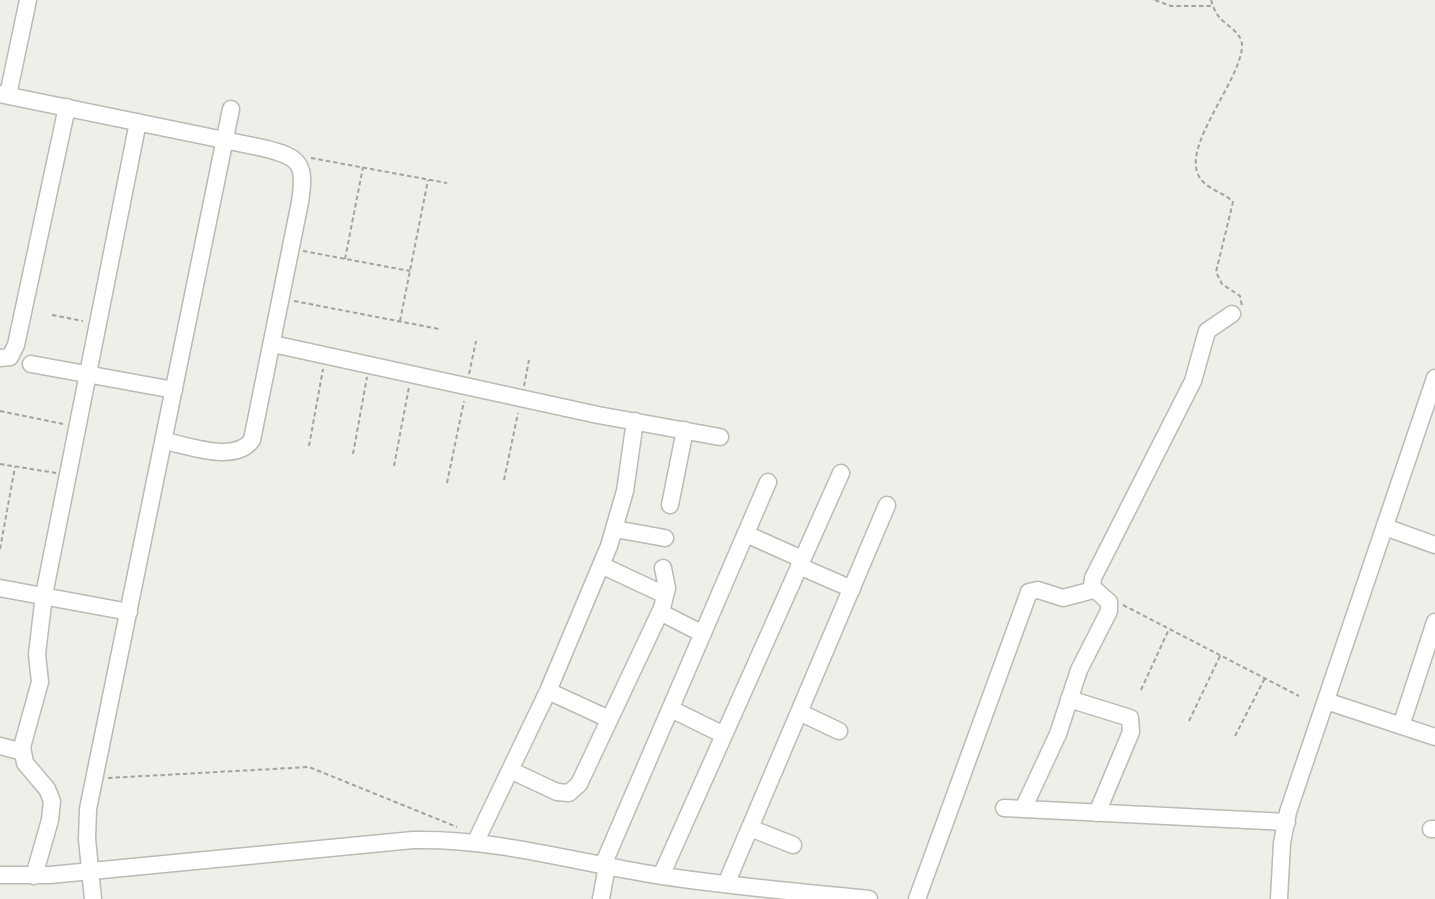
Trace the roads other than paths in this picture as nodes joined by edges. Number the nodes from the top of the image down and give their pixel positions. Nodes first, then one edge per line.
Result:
1 (28, 0) edge
2 (4, 94) edge
3 (67, 107) junction
4 (231, 109) dead end
5 (138, 122) junction
6 (225, 140) junction
7 (1232, 314) road end
8 (273, 344) junction
9 (0, 358) edge
10 (31, 364) dead end
11 (88, 374) junction
12 (1435, 378) edge
13 (174, 390) junction
14 (635, 421) junction
15 (685, 430) junction
16 (720, 437) dead end
17 (164, 441) junction
18 (841, 473) dead end
19 (768, 482) dead end
20 (887, 505) dead end
21 (670, 506) dead end
22 (1385, 527) junction
23 (615, 529) junction
24 (746, 534) junction
25 (665, 538) dead end
26 (1435, 545) edge
27 (800, 563) junction
28 (601, 565) junction
29 (663, 568) dead end
30 (0, 588) edge
31 (852, 589) junction
32 (1099, 594) junction
33 (44, 595) junction
34 (665, 595) junction
35 (129, 612) junction
36 (660, 612) junction
37 (1435, 622) edge
38 (704, 634) junction
39 (548, 691) junction
40 (1069, 699) junction
41 (1326, 701) junction
42 (671, 709) junction
43 (799, 712) junction
44 (609, 719) junction
45 (1401, 726) junction
46 (839, 730) dead end
47 (724, 735) junction
48 (1435, 737) edge
49 (0, 746) edge
50 (23, 752) junction
51 (510, 770) junction
52 (1004, 808) dead end
53 (1023, 809) junction
54 (1097, 813) junction
55 (1287, 822) junction
56 (750, 828) junction
57 (476, 841) junction
58 (793, 844) dead end
59 (605, 865) junction
60 (89, 871) junction
61 (0, 875) edge
62 (34, 876) junction
63 (661, 876) junction
64 (726, 884) junction
65 (93, 899) edge
66 (602, 899) edge
67 (869, 899) edge
68 (917, 899) edge
69 (1279, 899) edge

1 - 2 street
2 - 3 street
3 - 5 street
3 - 9 street
4 - 6 street
5 - 6 street
5 - 11 street
6 - 8 street
6 - 13 street
7 - 32 street
8 - 14 street
8 - 17 street
10 - 11 street
11 - 13 street
11 - 33 street
12 - 22 street
13 - 17 street
14 - 15 street
14 - 23 street
15 - 16 street
15 - 21 street
17 - 35 street
18 - 27 street
19 - 24 street
20 - 31 street
22 - 26 street
22 - 41 street
23 - 25 street
23 - 28 street
24 - 27 street
24 - 38 street
27 - 31 street
27 - 47 street
28 - 34 street
28 - 39 street
29 - 34 street
30 - 33 street
31 - 43 street
32 - 40 street
32 - 68 street
33 - 35 street
33 - 50 street
34 - 36 street
35 - 60 street
36 - 38 street
36 - 44 street
37 - 45 street
38 - 42 street
39 - 44 street
39 - 51 street
40 - 53 street
40 - 54 street
41 - 45 street
41 - 55 street
42 - 47 street
42 - 59 street
43 - 46 street
43 - 56 street
44 - 51 street
45 - 48 street
47 - 63 street
49 - 50 street
50 - 62 street
51 - 57 street
52 - 53 street
53 - 54 street
54 - 55 street
55 - 69 street
56 - 58 street
56 - 64 street
57 - 59 street
57 - 60 street
59 - 63 street
59 - 66 street
60 - 62 street
60 - 65 street
61 - 62 street
63 - 64 street
64 - 67 street

